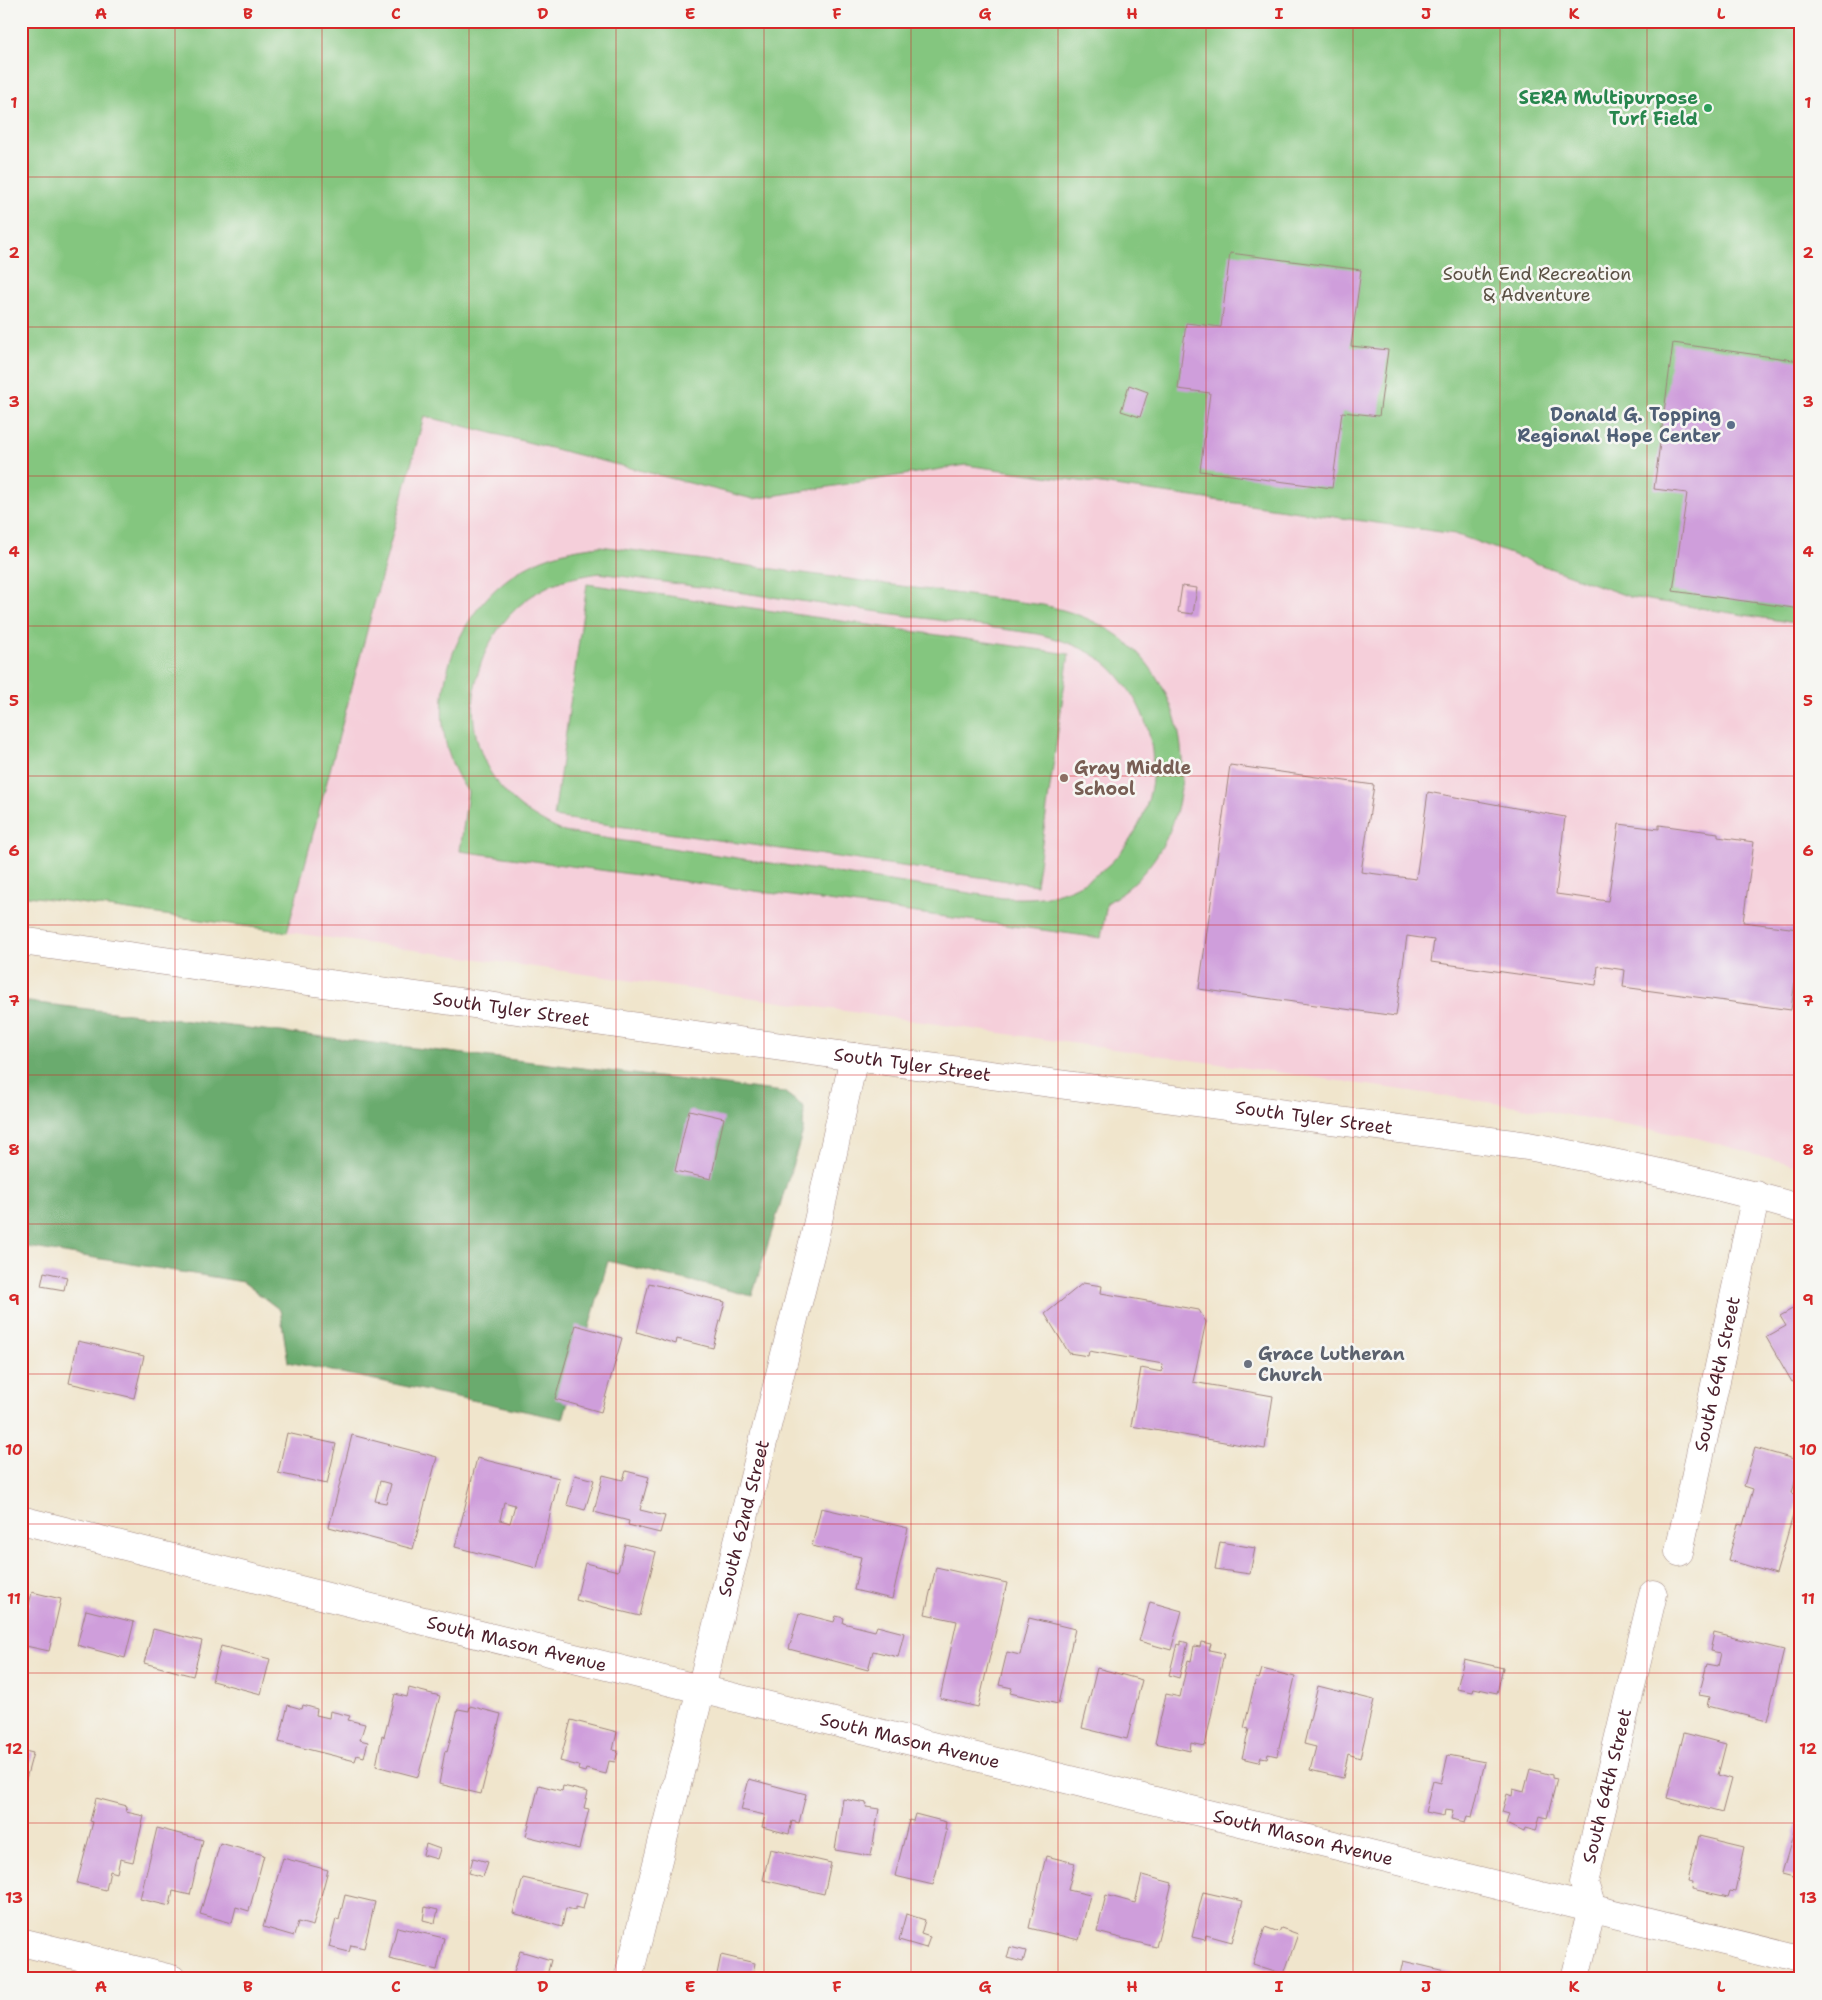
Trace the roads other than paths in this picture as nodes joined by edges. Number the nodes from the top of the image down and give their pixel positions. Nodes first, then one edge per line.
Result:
1 (21, 941) edge
2 (854, 1057) junction
3 (1756, 1195) junction
4 (1801, 1209) edge
5 (21, 1520) edge
6 (1679, 1552) dead end
7 (1653, 1594) dead end
8 (701, 1688) junction
9 (1592, 1908) junction
10 (21, 1942) edge
11 (1801, 1960) edge
12 (172, 1979) edge
13 (628, 1979) edge
14 (1575, 1979) edge

1 - 2 street, South Tyler Street
2 - 3 street, South Tyler Street
2 - 8 street, South 62nd Street
3 - 4 street, South Tyler Street
3 - 6 street, South 64th Street
5 - 8 street, South Mason Avenue
7 - 9 street, South 64th Street
8 - 9 street, South Mason Avenue
8 - 13 street, South 62nd Street
9 - 11 street, South Mason Avenue
9 - 14 street
10 - 12 street

